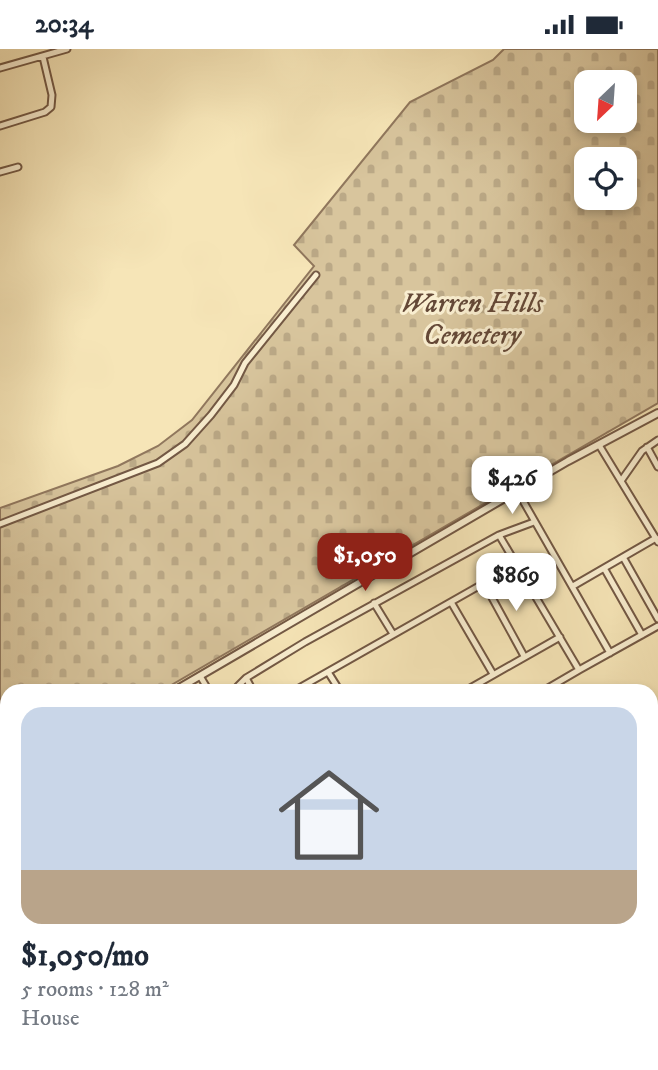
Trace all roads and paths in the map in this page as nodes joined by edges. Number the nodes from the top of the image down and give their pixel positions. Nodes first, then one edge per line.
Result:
1 (67, 49) edge
2 (43, 57) junction
3 (0, 68) edge
4 (0, 126) edge
5 (18, 167) dead end
6 (0, 171) edge
7 (316, 275) dead end
8 (658, 413) edge
9 (658, 440) edge
10 (599, 445) junction
11 (647, 447) junction
12 (658, 467) edge
13 (621, 481) junction
14 (518, 492) junction
15 (534, 522) junction
16 (0, 524) edge
17 (499, 535) junction
18 (657, 540) edge
19 (623, 557) junction
20 (516, 565) junction
21 (604, 568) junction
22 (484, 583) junction
23 (573, 586) junction
24 (450, 602) junction
25 (374, 603) junction
26 (658, 619) edge
27 (658, 626) edge
28 (393, 634) junction
29 (642, 635) junction
30 (560, 637) junction
31 (610, 653) junction
32 (524, 656) junction
33 (579, 670) junction
34 (328, 672) junction
35 (493, 674) junction
36 (200, 676) junction
37 (246, 678) junction
38 (186, 684) edge
39 (205, 684) edge
40 (240, 684) edge
41 (249, 684) edge
42 (308, 684) edge
43 (336, 684) edge
44 (477, 684) edge
45 (555, 684) edge

1 - 2 street
2 - 3 street
2 - 4 street
5 - 6 street
7 - 16 street
8 - 10 street
9 - 11 street
10 - 13 street
10 - 14 street
11 - 12 street
11 - 13 street
13 - 18 street
14 - 15 street
14 - 36 street
15 - 17 street
15 - 23 street
17 - 20 street
17 - 25 street
18 - 19 street
19 - 21 street
19 - 26 street
20 - 22 street
20 - 30 street
21 - 23 street
21 - 29 street
22 - 24 street
22 - 32 street
23 - 31 street
24 - 28 street
24 - 35 street
25 - 28 street
25 - 37 street
27 - 29 street
28 - 34 street
29 - 31 street
30 - 32 street
30 - 33 street
31 - 33 street
32 - 35 street
33 - 45 street
34 - 42 street
34 - 43 street
35 - 44 street
36 - 38 street
36 - 39 street
37 - 40 street
37 - 41 street

